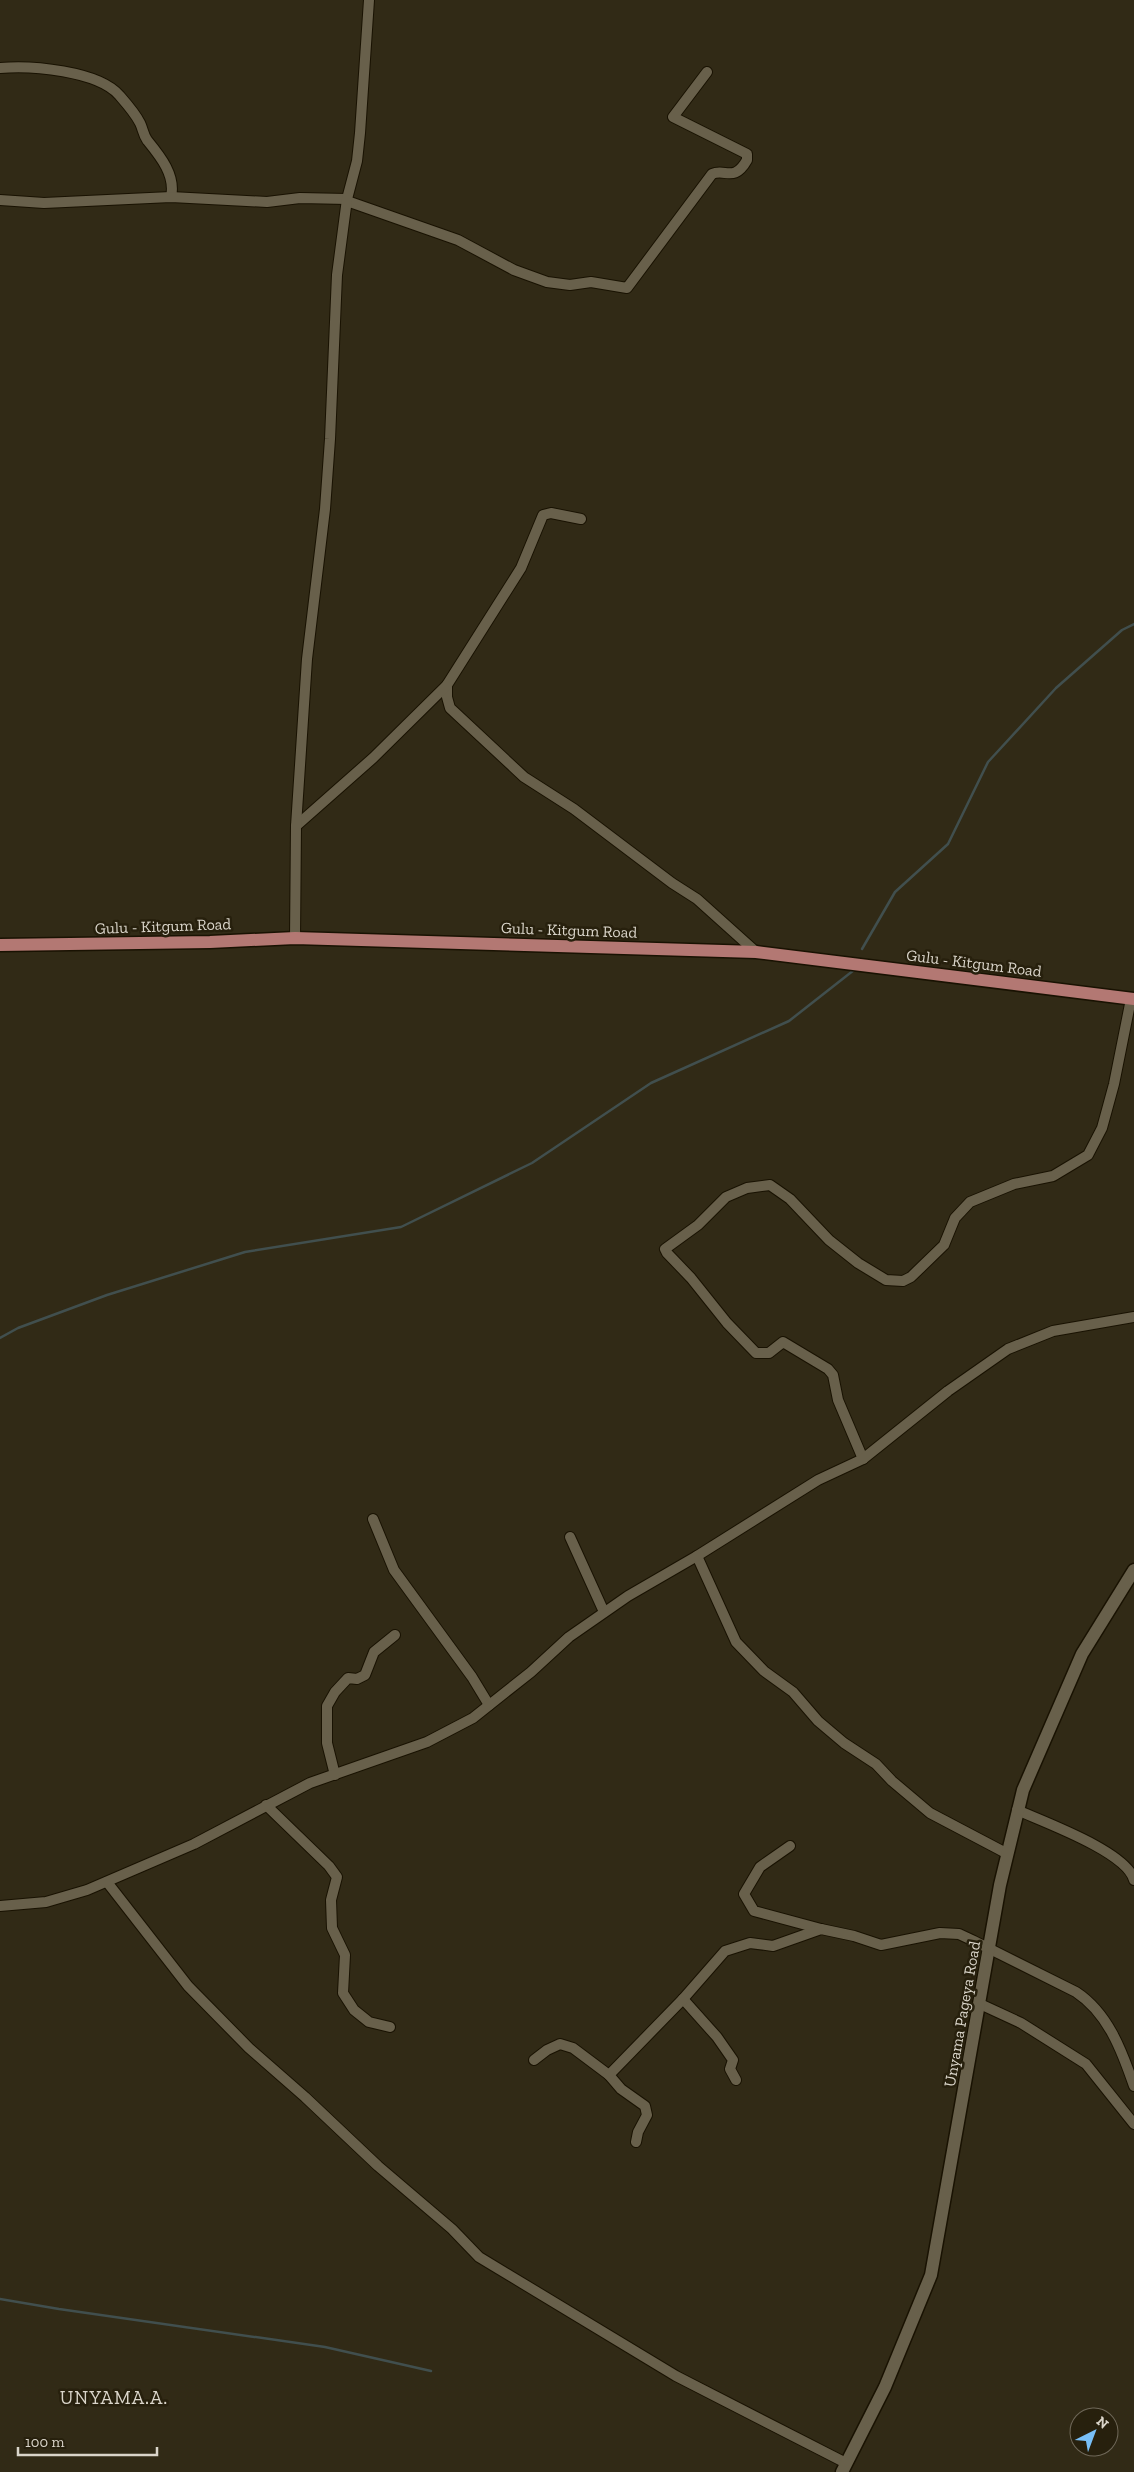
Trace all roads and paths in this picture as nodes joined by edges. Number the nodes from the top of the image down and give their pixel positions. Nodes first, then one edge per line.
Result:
1 (368, 0) edge
2 (0, 68) edge
3 (707, 72) dead end
4 (172, 197) junction
5 (0, 200) edge
6 (347, 200) junction
7 (581, 519) dead end
8 (447, 685) junction
9 (296, 826) junction
10 (295, 938) junction
11 (0, 945) edge
12 (756, 952) junction
13 (1133, 999) edge
14 (1134, 1317) edge
15 (863, 1459) junction
16 (373, 1519) dead end
17 (570, 1537) dead end
18 (697, 1556) junction
19 (1134, 1570) edge
20 (604, 1612) junction
21 (395, 1635) dead end
22 (489, 1704) junction
23 (335, 1775) junction
24 (266, 1805) junction
25 (1017, 1810) junction
26 (790, 1846) dead end
27 (1006, 1853) junction
28 (1134, 1880) edge
29 (107, 1882) junction
30 (0, 1906) edge
31 (822, 1929) junction
32 (990, 1950) junction
33 (683, 1999) junction
34 (980, 2004) junction
35 (390, 2027) dead end
36 (534, 2060) dead end
37 (609, 2075) junction
38 (736, 2080) dead end
39 (1134, 2086) edge
40 (1134, 2124) edge
41 (636, 2142) dead end
42 (844, 2467) edge

1 - 6 street
2 - 4 street
3 - 6 street
4 - 5 street
4 - 6 street
6 - 9 street
7 - 8 street
8 - 9 street
8 - 12 street
9 - 10 street
10 - 11 main road, Gulu - Kitgum Road
10 - 12 main road, Gulu - Kitgum Road
12 - 13 main road, Gulu - Kitgum Road
13 - 15 street
14 - 15 street
15 - 18 street
16 - 22 street
17 - 20 street
18 - 20 street
18 - 27 street
19 - 25 street, Unyama Pageya Road
20 - 22 street
21 - 23 street
22 - 23 street
23 - 24 street
24 - 29 street
24 - 35 street
25 - 27 street, Unyama Pageya Road
25 - 28 street
26 - 31 street
27 - 32 street, Unyama Pageya Road
29 - 30 street
29 - 42 street
31 - 32 street
31 - 33 street
32 - 34 street, Unyama Pageya Road
32 - 39 street
33 - 37 street
33 - 38 street
34 - 40 street
34 - 42 street, Unyama Pageya Road
36 - 37 street
37 - 41 street

